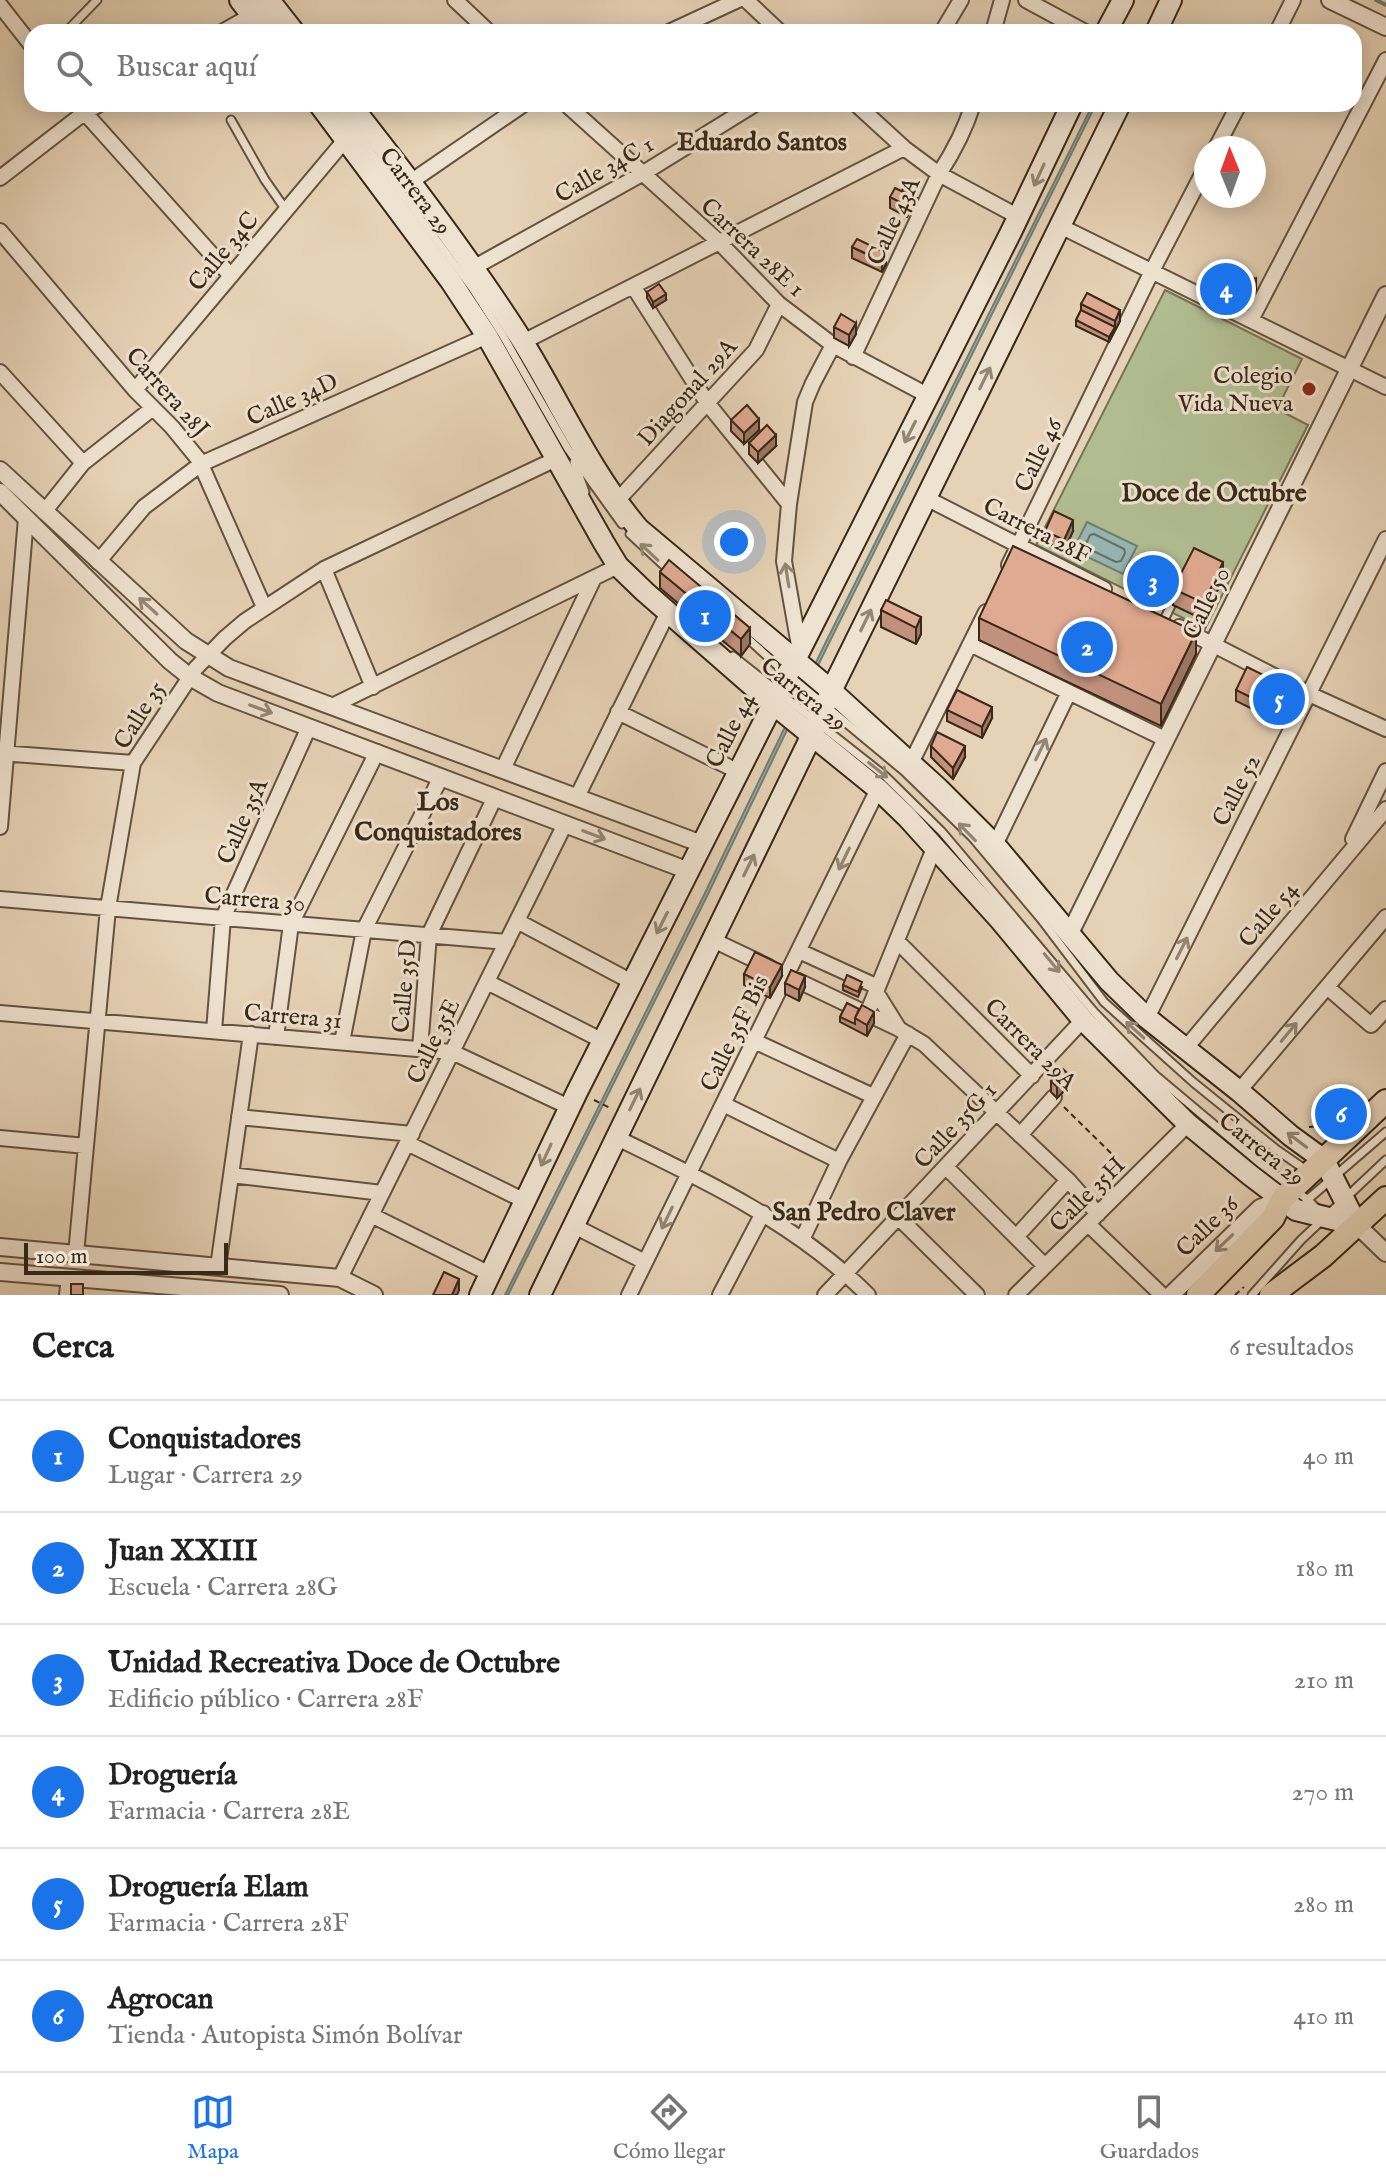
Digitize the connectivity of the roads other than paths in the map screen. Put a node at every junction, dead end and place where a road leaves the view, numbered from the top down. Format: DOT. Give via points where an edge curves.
graph roads {
  1 [pos="97,0"];
  2 [pos="269,0"];
  3 [pos="455,0"];
  4 [pos="738,0"];
  5 [pos="746,0"];
  6 [pos="961,0"];
  7 [pos="1002,0"];
  8 [pos="1026,0"];
  9 [pos="1123,0"];
  10 [pos="1171,0"];
  11 [pos="1293,0"];
  12 [pos="1330,0"];
  13 [pos="0,5"];
  14 [pos="249,5"];
  15 [pos="74,24"];
  16 [pos="230,24"];
  17 [pos="260,24"];
  18 [pos="270,24"];
  19 [pos="288,24"];
  20 [pos="480,24"];
  21 [pos="686,24"];
  22 [pos="772,24"];
  23 [pos="947,24"];
  24 [pos="995,24"];
  25 [pos="1070,24"];
  26 [pos="1110,24"];
  27 [pos="1160,24"];
  28 [pos="1281,24"];
  29 [pos="1386,27"];
  30 [pos="24,36"];
  31 [pos="1386,60"];
  32 [pos="1362,106"];
  33 [pos="76,112"];
  34 [pos="85,112"];
  35 [pos="325,112"];
  36 [pos="341,112"];
  37 [pos="356,112"];
  38 [pos="512,112"];
  39 [pos="575,112"];
  40 [pos="742,112"];
  41 [pos="865,112"];
  42 [pos="971,112"];
  43 [pos="1068,112"];
  44 [pos="1116,112"];
  45 [pos="1235,112"];
  46 [pos="1359,112"];
  47 [pos="231,120"];
  48 [pos="1222,136"];
  49 [pos="345,140"];
  50 [pos="904,148"];
  51 [pos="642,174"];
  52 [pos="939,174"];
  53 [pos="0,178"];
  54 [pos="409,183"];
  55 [pos="1194,190"];
  56 [pos="286,210"];
  57 [pos="1019,217"];
  58 [pos="1060,226"];
  59 [pos="0,231"];
  60 [pos="719,242"];
  61 [pos="473,268"];
  62 [pos="1152,271"];
  63 [pos="231,276"];
  64 [pos="633,286"];
  65 [pos="1386,295"];
  66 [pos="779,304"];
  67 [pos="1251,320"];
  68 [pos="487,336"];
  69 [pos="523,342"];
  70 [pos="833,345"];
  71 [pos="853,357"];
  72 [pos="1348,368"];
  73 [pos="0,372"];
  74 [pos="1386,387"];
  75 [pos="135,390"];
  76 [pos="929,396"];
  77 [pos="708,404"];
  78 [pos="153,408"];
  79 [pos="562,454"];
  80 [pos="83,463"];
  81 [pos="201,464"];
  82 [pos="0,470"];
  83 [pos="0,492"];
  84 [pos="926,498"];
  85 [pos="616,502"];
  86 [pos="789,504"];
  87 [pos="44,512"];
  88 [pos="26,518"];
  89 [pos="1386,539"];
  90 [pos="1018,545"];
  91 [pos="98,562"];
  92 [pos="618,566"];
  93 [pos="324,569"];
  94 [pos="1004,574"];
  95 [pos="594,578"];
  96 [pos="680,581"];
  97 [pos="1180,585"];
  98 [pos="1111,593"];
  99 [pos="991,602"];
  100 [pos="264,607"];
  101 [pos="668,612"];
  102 [pos="1157,616"];
  103 [pos="701,628"];
  104 [pos="0,630"];
  105 [pos="16,632"];
  106 [pos="742,633"];
  107 [pos="186,641"];
  108 [pos="970,644"];
  109 [pos="1212,644"];
  110 [pos="723,647"];
  111 [pos="208,655"];
  112 [pos="170,661"];
  113 [pos="229,668"];
  114 [pos="190,677"];
  115 [pos="787,680"];
  116 [pos="373,687"];
  117 [pos="1069,692"];
  118 [pos="218,693"];
  119 [pos="1309,694"];
  120 [pos="332,706"];
  121 [pos="819,711"];
  122 [pos="618,712"];
  123 [pos="309,727"];
  124 [pos="1386,729"];
  125 [pos="1165,739"];
  126 [pos="377,752"];
  127 [pos="3,754"];
  128 [pos="133,763"];
  129 [pos="911,763"];
  130 [pos="503,769"];
  131 [pos="737,771"];
  132 [pos="1386,771"];
  133 [pos="441,777"];
  134 [pos="878,789"];
  135 [pos="495,797"];
  136 [pos="577,797"];
  137 [pos="1386,809"];
  138 [pos="565,824"];
  139 [pos="0,827"];
  140 [pos="672,833"];
  141 [pos="702,844"];
  142 [pos="995,845"];
  143 [pos="935,846"];
  144 [pos="1345,856"];
  145 [pos="660,860"];
  146 [pos="689,871"];
  147 [pos="0,899"];
  148 [pos="108,908"];
  149 [pos="1386,917"];
  150 [pos="223,918"];
  151 [pos="517,921"];
  152 [pos="291,924"];
  153 [pos="364,930"];
  154 [pos="1070,933"];
  155 [pos="429,935"];
  156 [pos="713,940"];
  157 [pos="897,941"];
  158 [pos="507,942"];
  159 [pos="799,951"];
  160 [pos="787,975"];
  161 [pos="487,982"];
  162 [pos="632,982"];
  163 [pos="1327,987"];
  164 [pos="877,990"];
  165 [pos="1386,1009"];
  166 [pos="0,1013"];
  167 [pos="867,1014"];
  168 [pos="1147,1018"];
  169 [pos="1083,1020"];
  170 [pos="98,1021"];
  171 [pos="214,1031"];
  172 [pos="903,1031"];
  173 [pos="251,1034"];
  174 [pos="276,1037"];
  175 [pos="603,1041"];
  176 [pos="754,1041"];
  177 [pos="342,1042"];
  178 [pos="420,1049"];
  179 [pos="1185,1049"];
  180 [pos="452,1052"];
  181 [pos="1032,1076"];
  182 [pos="1239,1091"];
  183 [pos="873,1096"];
  184 [pos="1054,1097"];
  185 [pos="1386,1101"];
  186 [pos="723,1104"];
  187 [pos="569,1107"];
  188 [pos="995,1114"];
  189 [pos="239,1117"];
  190 [pos="1188,1124"];
  191 [pos="1386,1132"];
  192 [pos="1020,1135"];
  193 [pos="0,1138"];
  194 [pos="409,1138"];
  195 [pos="617,1138"];
  196 [pos="86,1146"];
  197 [pos="1386,1160"];
  198 [pos="839,1161"];
  199 [pos="946,1167"];
  200 [pos="689,1173"];
  201 [pos="231,1175"];
  202 [pos="1068,1180"];
  203 [pos="1304,1191"];
  204 [pos="382,1193"];
  205 [pos="1344,1198"];
  206 [pos="1386,1198"];
  207 [pos="525,1201"];
  208 [pos="763,1213"];
  209 [pos="371,1215"];
  210 [pos="898,1217"];
  211 [pos="1324,1217"];
  212 [pos="1093,1219"];
  213 [pos="1357,1225"];
  214 [pos="574,1226"];
  215 [pos="1016,1237"];
  216 [pos="802,1240"];
  217 [pos="0,1247"];
  218 [pos="1386,1253"];
  219 [pos="76,1254"];
  220 [pos="1323,1256"];
  221 [pos="645,1262"];
  222 [pos="1045,1266"];
  223 [pos="218,1267"];
  224 [pos="0,1272"];
  225 [pos="846,1273"];
  226 [pos="490,1274"];
  227 [pos="69,1277"];
  228 [pos="340,1278"];
  229 [pos="1259,1294"];
  230 [pos="67,1295"];
  231 [pos="280,1295"];
  232 [pos="374,1295"];
  233 [pos="480,1295"];
  234 [pos="540,1295"];
  235 [pos="629,1295"];
  236 [pos="720,1295"];
  237 [pos="825,1295"];
  238 [pos="868,1295"];
  239 [pos="977,1295"];
  240 [pos="1016,1295"];
  241 [pos="1162,1295"];
  242 [pos="1171,1295"];
  243 [pos="1198,1295"];
  244 [pos="1290,1295"];
  1 -- 15 [label="lane"];
  2 -- 19 [label="main road"];
  3 -- 20 [label="street"];
  4 -- 21 [label="street"];
  5 -- 22 [label="street"];
  6 -- 23 [label="street"];
  7 -- 24 [label="street"];
  8 -- 25 [label="street"];
  9 -- 26 [label="main road"];
  10 -- 27 [label="main road"];
  11 -- 28 [label="street"];
  12 -- 29 [label="street"];
  13 -- 30 [label="street"];
  14 -- 16 [label="street"];
  14 -- 17 [label="main road"];
  14 -- 18 [label="lane"];
  31 -- 32 [label="street"];
  33 -- 53 [label="street"];
  34 -- 63 [label="street"];
  35 -- 49 [label="main road, Carrera 29"];
  36 -- 79 [label="lane" via="473,289 502,334"];
  37 -- 54 [label="main road, Carrera 29"];
  38 -- 54 [label="street"];
  39 -- 51 [label="street, Carrera 28E 1"];
  40 -- 51 [label="street, Calle 34C 1"];
  41 -- 50 [label="street"];
  42 -- 52 [label="street, Calle 43A"];
  43 -- 57 [label="main road, Calle 44, one-way"];
  44 -- 58 [label="main road"];
  45 -- 48 [label="street"];
  46 -- 67 [label="street"];
  47 -- 56 [label="lane"];
  49 -- 56 [label="street, Calle 34C"];
  49 -- 68 [label="main road, Carrera 29"];
  50 -- 52 [label="street"];
  50 -- 60 [label="street"];
  51 -- 60 [label="street, Carrera 28E 1"];
  51 -- 61 [label="street, Calle 34C 1"];
  52 -- 57 [label="street"];
  52 -- 71 [label="street, Calle 43A"];
  54 -- 61 [label="main road, Carrera 29"];
  55 -- 62 [label="street, Calle 46"];
  56 -- 63 [label="street, Calle 34C"];
  57 -- 76 [label="main road, Calle 44"];
  58 -- 62 [label="street"];
  84 -- 58 [label="main road, one-way"];
  59 -- 75 [label="street, Carrera 28J"];
  60 -- 64 [label="street"];
  60 -- 66 [label="street, Carrera 28E 1"];
  61 -- 69 [label="main road, Carrera 29"];
  62 -- 67 [label="street"];
  62 -- 90 [label="street, Calle 46"];
  63 -- 75 [label="street, Calle 34C"];
  64 -- 69 [label="street"];
  64 -- 77 [label="street"];
  65 -- 72 [label="street, Calle 50"];
  66 -- 70 [label="street, Carrera 28E 1"];
  66 -- 77 [label="street, Diagonal 29A" via="756,350"];
  67 -- 72 [label="street"];
  68 -- 79 [label="main road, Carrera 29"];
  68 -- 81 [label="street, Calle 34D"];
  69 -- 85 [label="main road, Carrera 29"];
  70 -- 71 [label="street, Carrera 28E 1"];
  70 -- 86 [label="street" via="805,402"];
  71 -- 76 [label="street, Carrera 28E 1"];
  72 -- 74 [label="street"];
  72 -- 109 [label="street, Calle 50"];
  73 -- 80 [label="street"];
  75 -- 78 [label="street, Carrera 28J"];
  76 -- 115 [label="main road, Calle 44, one-way"];
  77 -- 85 [label="street, Diagonal 29A"];
  77 -- 86 [label="street"];
  78 -- 80 [label="street"];
  78 -- 81 [label="street, Carrera 28J"];
  79 -- 92 [label="main road, Carrera 29"];
  79 -- 93 [label="street, Calle 35"];
  96 -- 79 [label="lane, one-way" via="632,536"];
  79 -- 103 [label="lane" via="629,566"];
  80 -- 87 [label="street"];
  81 -- 91 [label="street, Calle 34D" via="137,514"];
  81 -- 100 [label="street, Carrera 28J"];
  82 -- 87 [label="street"];
  83 -- 88 [label="street"];
  84 -- 90 [label="street, Carrera 28F"];
  121 -- 84 [label="main road, one-way"];
  85 -- 115 [label="main road, Carrera 29"];
  115 -- 86 [label="street, one-way" via="784,561"];
  87 -- 91 [label="street"];
  88 -- 105 [label="street"];
  88 -- 112 [label="street"];
  89 -- 119 [label="street, Calle 52"];
  90 -- 94 [label="street, Calle 46"];
  90 -- 98 [label="street, Carrera 28F"];
  107 -- 91 [label="street, one-way"];
  92 -- 95 [label="street"];
  92 -- 101 [label="main road, Carrera 29"];
  93 -- 100 [label="street, Calle 35"];
  93 -- 116 [label="street"];
  95 -- 116 [label="street"];
  95 -- 130 [label="street"];
  97 -- 102 [label="lane"];
  99 -- 108 [label="street"];
  100 -- 111 [label="street, Calle 35"];
  101 -- 115 [label="main road, Carrera 29"];
  101 -- 122 [label="street"];
  102 -- 109 [label="street"];
  104 -- 105 [label="street"];
  105 -- 127 [label="street"];
  106 -- 115 [label="lane"];
  107 -- 111 [label="street"];
  107 -- 112 [label="street" via="189,657 181,663"];
  108 -- 117 [label="street"];
  108 -- 129 [label="street"];
  109 -- 119 [label="street"];
  109 -- 125 [label="street, Calle 50"];
  110 -- 115 [label="lane"];
  111 -- 113 [label="street"];
  111 -- 114 [label="street, Calle 35"];
  112 -- 114 [label="street"];
  113 -- 118 [label="street" via="214,674 212,684"];
  113 -- 120 [label="street"];
  114 -- 118 [label="street"];
  114 -- 128 [label="street, Calle 35"];
  115 -- 121 [label="main road, Carrera 29"];
  115 -- 121 [label="main road, Carrera 29"];
  115 -- 131 [label="main road, Calle 44"];
  116 -- 120 [label="street"];
  117 -- 125 [label="street"];
  142 -- 117 [label="street, one-way"];
  118 -- 123 [label="street, one-way"];
  119 -- 124 [label="street"];
  168 -- 119 [label="street, Calle 52, one-way"];
  120 -- 130 [label="street"];
  121 -- 129 [label="main road, Carrera 29"];
  121 -- 134 [label="main road, Carrera 29"];
  156 -- 121 [label="main road, one-way"];
  121 -- 203 [label="lane, one-way" via="942,832 1094,1012 1156,1076 1261,1164"];
  203 -- 121 [label="lane, one-way" via="1277,1150 1104,1002 972,837 904,771"];
  122 -- 131 [label="street"];
  122 -- 136 [label="street"];
  123 -- 126 [label="street"];
  123 -- 150 [label="street, Calle 35A"];
  125 -- 154 [label="street, Calle 50"];
  126 -- 133 [label="street"];
  126 -- 152 [label="street"];
  127 -- 128 [label="street"];
  127 -- 139 [label="street"];
  128 -- 148 [label="street, Calle 35"];
  129 -- 142 [label="main road, Carrera 29"];
  130 -- 136 [label="street"];
  131 -- 141 [label="main road, Calle 44"];
  132 -- 144 [label="street"];
  133 -- 135 [label="street"];
  133 -- 153 [label="street"];
  134 -- 143 [label="main road, Carrera 29"];
  134 -- 159 [label="street, Calle 35F Bis, one-way"];
  135 -- 138 [label="street"];
  135 -- 155 [label="street, Calle 35D"];
  136 -- 140 [label="street"];
  137 -- 144 [label="street, Calle 54"];
  138 -- 145 [label="street, one-way"];
  138 -- 151 [label="street, Calle 35E"];
  140 -- 141 [label="street"];
  140 -- 145 [label="street" via="673,850"];
  141 -- 146 [label="main road, Calle 44"];
  142 -- 154 [label="main road, Carrera 29"];
  143 -- 157 [label="street"];
  143 -- 169 [label="main road, Carrera 29"];
  144 -- 179 [label="street, Calle 54"];
  145 -- 146 [label="street"];
  146 -- 162 [label="main road, Calle 44, one-way"];
  147 -- 148 [label="street, Carrera 30"];
  148 -- 150 [label="street, Carrera 30"];
  148 -- 170 [label="street, Calle 35"];
  149 -- 163 [label="street"];
  150 -- 152 [label="street, Carrera 30"];
  150 -- 171 [label="street, Calle 35A"];
  151 -- 158 [label="street, Calle 35E"];
  151 -- 162 [label="street"];
  152 -- 153 [label="street, Carrera 30"];
  152 -- 174 [label="street"];
  153 -- 155 [label="street, Carrera 30"];
  153 -- 177 [label="street"];
  154 -- 168 [label="main road, Carrera 29"];
  155 -- 158 [label="street, Carrera 30"];
  155 -- 178 [label="street, Calle 35D"];
  156 -- 160 [label="street"];
  195 -- 156 [label="main road, one-way"];
  157 -- 164 [label="street"];
  157 -- 181 [label="street, Carrera 29A"];
  158 -- 161 [label="street, Calle 35E"];
  159 -- 160 [label="street, Calle 35F Bis"];
  159 -- 164 [label="street"];
  160 -- 167 [label="street"];
  160 -- 176 [label="street, Calle 35F Bis"];
  161 -- 175 [label="street"];
  161 -- 180 [label="street, Calle 35E"];
  162 -- 175 [label="main road, Calle 44"];
  163 -- 165 [label="street" via="1371,1025"];
  182 -- 163 [label="street, one-way"];
  164 -- 167 [label="street"];
  164 -- 172 [label="street"];
  166 -- 170 [label="street, Carrera 31"];
  167 -- 172 [label="street"];
  168 -- 179 [label="main road, Carrera 29"];
  169 -- 181 [label="street, Calle 35G 1"];
  169 -- 190 [label="main road, Carrera 29"];
  170 -- 171 [label="street, Carrera 31"];
  170 -- 196 [label="street, Calle 35"];
  171 -- 173 [label="street, Carrera 31"];
  172 -- 183 [label="street"];
  172 -- 188 [label="street" via="924,1044"];
  173 -- 174 [label="street, Carrera 31"];
  173 -- 189 [label="street"];
  174 -- 177 [label="street, Carrera 31"];
  175 -- 187 [label="main road, Calle 44"];
  176 -- 183 [label="street"];
  176 -- 186 [label="street, Calle 35F Bis"];
  177 -- 178 [label="street, Carrera 31"];
  178 -- 180 [label="street, Carrera 31"];
  179 -- 182 [label="main road, Carrera 29"];
  180 -- 187 [label="street, Carrera 31"];
  180 -- 194 [label="street, Calle 35E"];
  181 -- 188 [label="street, Calle 35G 1"];
  203 -- 182 [label="main road, Carrera 29, one-way" via="1291,1136"];
  183 -- 198 [label="street"];
  184 -- 192 [label="street"];
  185 -- 203 [label="highway"];
  186 -- 198 [label="street"];
  186 -- 200 [label="street, Calle 35F Bis"];
  187 -- 207 [label="main road, Calle 44, one-way"];
  188 -- 192 [label="street"];
  188 -- 199 [label="street, Calle 35G 1"];
  189 -- 194 [label="street"];
  189 -- 201 [label="street"];
  190 -- 203 [label="main road, Carrera 29"];
  190 -- 212 [label="street, Calle 35H"];
  191 -- 203 [label="lane"];
  192 -- 202 [label="street"];
  193 -- 196 [label="street"];
  194 -- 204 [label="street, Calle 35E"];
  194 -- 207 [label="street"];
  195 -- 200 [label="street"];
  195 -- 214 [label="main road"];
  196 -- 219 [label="street, Calle 35"];
  197 -- 205 [label="lane"];
  198 -- 216 [label="street"];
  199 -- 210 [label="street, Calle 35G 1"];
  199 -- 215 [label="street"];
  200 -- 208 [label="street"];
  200 -- 221 [label="street, Calle 35F Bis, one-way"];
  201 -- 204 [label="street"];
  201 -- 223 [label="street"];
  202 -- 212 [label="street"];
  202 -- 215 [label="street"];
  203 -- 205 [label="main road, Carrera 29"];
  203 -- 211 [label="main road, Carrera 29"];
  203 -- 242 [label="street, Calle 36, one-way" via="1260,1208"];
  203 -- 243 [label="highway"];
  204 -- 209 [label="street, Calle 35E"];
  205 -- 211 [label="lane"];
  205 -- 213 [label="main road, Carrera 29"];
  206 -- 213 [label="highway"];
  207 -- 226 [label="main road, Calle 44"];
  208 -- 216 [label="street"];
  208 -- 236 [label="street"];
  209 -- 226 [label="street"];
  209 -- 228 [label="street, Calle 35E"];
  210 -- 225 [label="street, Calle 35G 1"];
  210 -- 239 [label="street"];
  211 -- 213 [label="main road, Carrera 29"];
  211 -- 229 [label="lane"];
  212 -- 222 [label="street, Calle 35H"];
  212 -- 241 [label="street"];
  213 -- 218 [label="street, Carrera 29"];
  213 -- 220 [label="highway"];
  214 -- 221 [label="street"];
  214 -- 234 [label="main road"];
  215 -- 222 [label="street"];
  216 -- 225 [label="street"];
  217 -- 219 [label="street"];
  219 -- 223 [label="street"];
  220 -- 229 [label="highway"];
  220 -- 244 [label="street"];
  221 -- 235 [label="street, Calle 35F Bis"];
  222 -- 240 [label="street, Calle 35H"];
  223 -- 228 [label="street"];
  224 -- 227 [label="street"];
  225 -- 237 [label="street, Calle 35G 1"];
  225 -- 238 [label="street"];
  226 -- 233 [label="main road, Calle 44"];
  227 -- 230 [label="street"];
  227 -- 231 [label="street"];
  228 -- 232 [label="street"];
}
